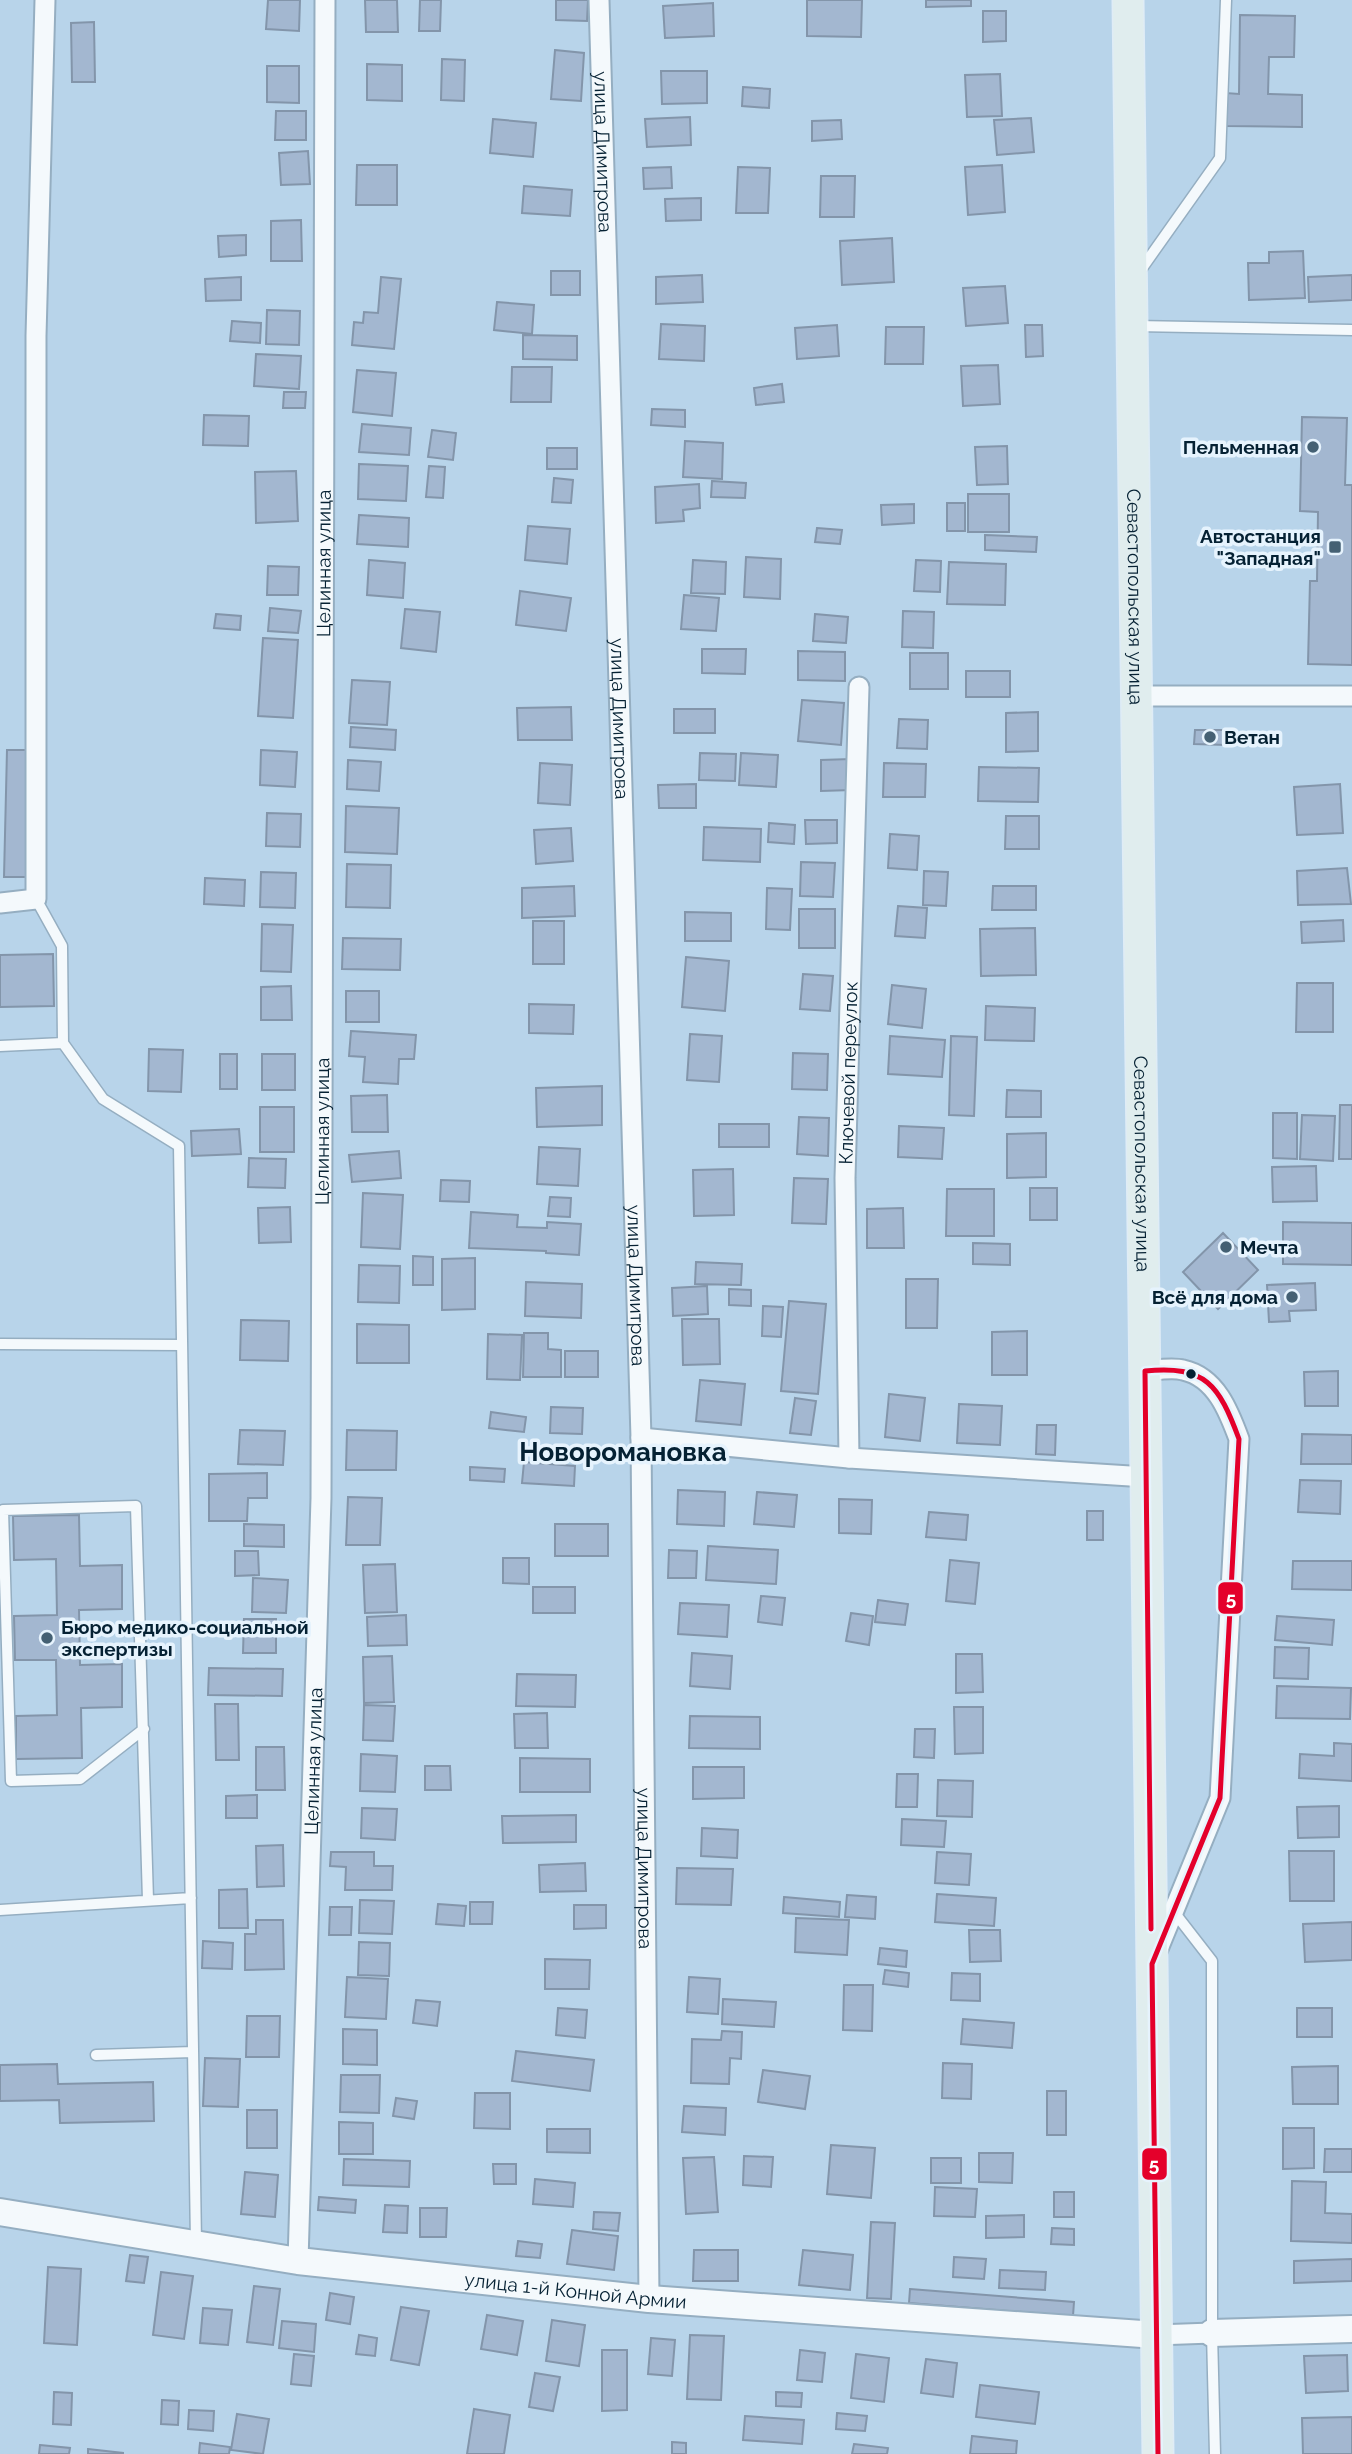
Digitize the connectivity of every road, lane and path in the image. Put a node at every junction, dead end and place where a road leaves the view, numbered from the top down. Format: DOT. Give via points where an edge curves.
graph roads {
  1 [pos="45,0"];
  2 [pos="325,0"];
  3 [pos="599,0"];
  4 [pos="1128,0"];
  5 [pos="1226,0"];
  6 [pos="1131,283"];
  7 [pos="1132,326"];
  8 [pos="1352,330"];
  9 [pos="859,687"];
  10 [pos="1137,696"];
  11 [pos="1352,696"];
  12 [pos="36,899"];
  13 [pos="0,903"];
  14 [pos="63,1043"];
  15 [pos="0,1046"];
  16 [pos="0,1344"];
  17 [pos="182,1345"];
  18 [pos="1145,1371"];
  19 [pos="641,1438"];
  20 [pos="849,1458"];
  21 [pos="1146,1477"];
  22 [pos="144,1729"];
  23 [pos="191,1898"];
  24 [pos="148,1900"];
  25 [pos="0,1910"];
  26 [pos="1173,1912"];
  27 [pos="1152,1964"];
  28 [pos="193,2052"];
  29 [pos="96,2055"];
  30 [pos="0,2212"];
  31 [pos="196,2245"];
  32 [pos="298,2261"];
  33 [pos="649,2299"];
  34 [pos="1352,2329"];
  35 [pos="1212,2333"];
  36 [pos="1156,2335"];
  37 [pos="1157,2454"];
  38 [pos="1215,2454"];
  1 -- 12 [label="street" via="36,336"];
  2 -- 32 [label="street, Целинная улица" via="321,1498"];
  3 -- 19 [label="street, улица Димитрова"];
  4 -- 6 [label="main road, Севастопольская улица"];
  5 -- 6 [label="lane" via="1220,158"];
  6 -- 7 [label="main road, Севастопольская улица"];
  7 -- 8 [label="lane"];
  7 -- 10 [label="main road, Севастопольская улица"];
  9 -- 20 [label="street, Ключевой переулок" via="845,1178"];
  10 -- 11 [label="street"];
  10 -- 18 [label="main road, Севастопольская улица"];
  12 -- 13 [label="street"];
  12 -- 14 [label="lane" via="62,946"];
  14 -- 15 [label="lane"];
  14 -- 17 [label="lane" via="103,1099 179,1146"];
  16 -- 17 [label="lane"];
  17 -- 23 [label="lane"];
  18 -- 21 [label="main road, Севастопольская улица"];
  18 -- 26 [label="street" via="1184,1370 1208,1383 1227,1408 1239,1439 1220,1798"];
  19 -- 20 [label="street"];
  19 -- 33 [label="street, улица Димитрова"];
  20 -- 21 [label="street"];
  21 -- 27 [label="main road, Севастопольская улица"];
  22 -- 22 [label="lane" via="80,1779 11,1781 3,1510 136,1506"];
  22 -- 24 [label="lane"];
  23 -- 24 [label="lane"];
  23 -- 28 [label="lane"];
  24 -- 25 [label="lane"];
  26 -- 27 [label="street"];
  26 -- 35 [label="lane" via="1212,1961"];
  27 -- 36 [label="main road, Севастопольская улица"];
  28 -- 29 [label="lane"];
  28 -- 31 [label="lane"];
  30 -- 31 [label="street, улица 1-й Конной Армии"];
  31 -- 32 [label="street, улица 1-й Конной Армии"];
  32 -- 33 [label="street, улица 1-й Конной Армии"];
  33 -- 36 [label="street, улица 1-й Конной Армии"];
  34 -- 35 [label="street"];
  35 -- 36 [label="street"];
  35 -- 38 [label="lane"];
  36 -- 37 [label="main road, Севастопольская улица"];
}
